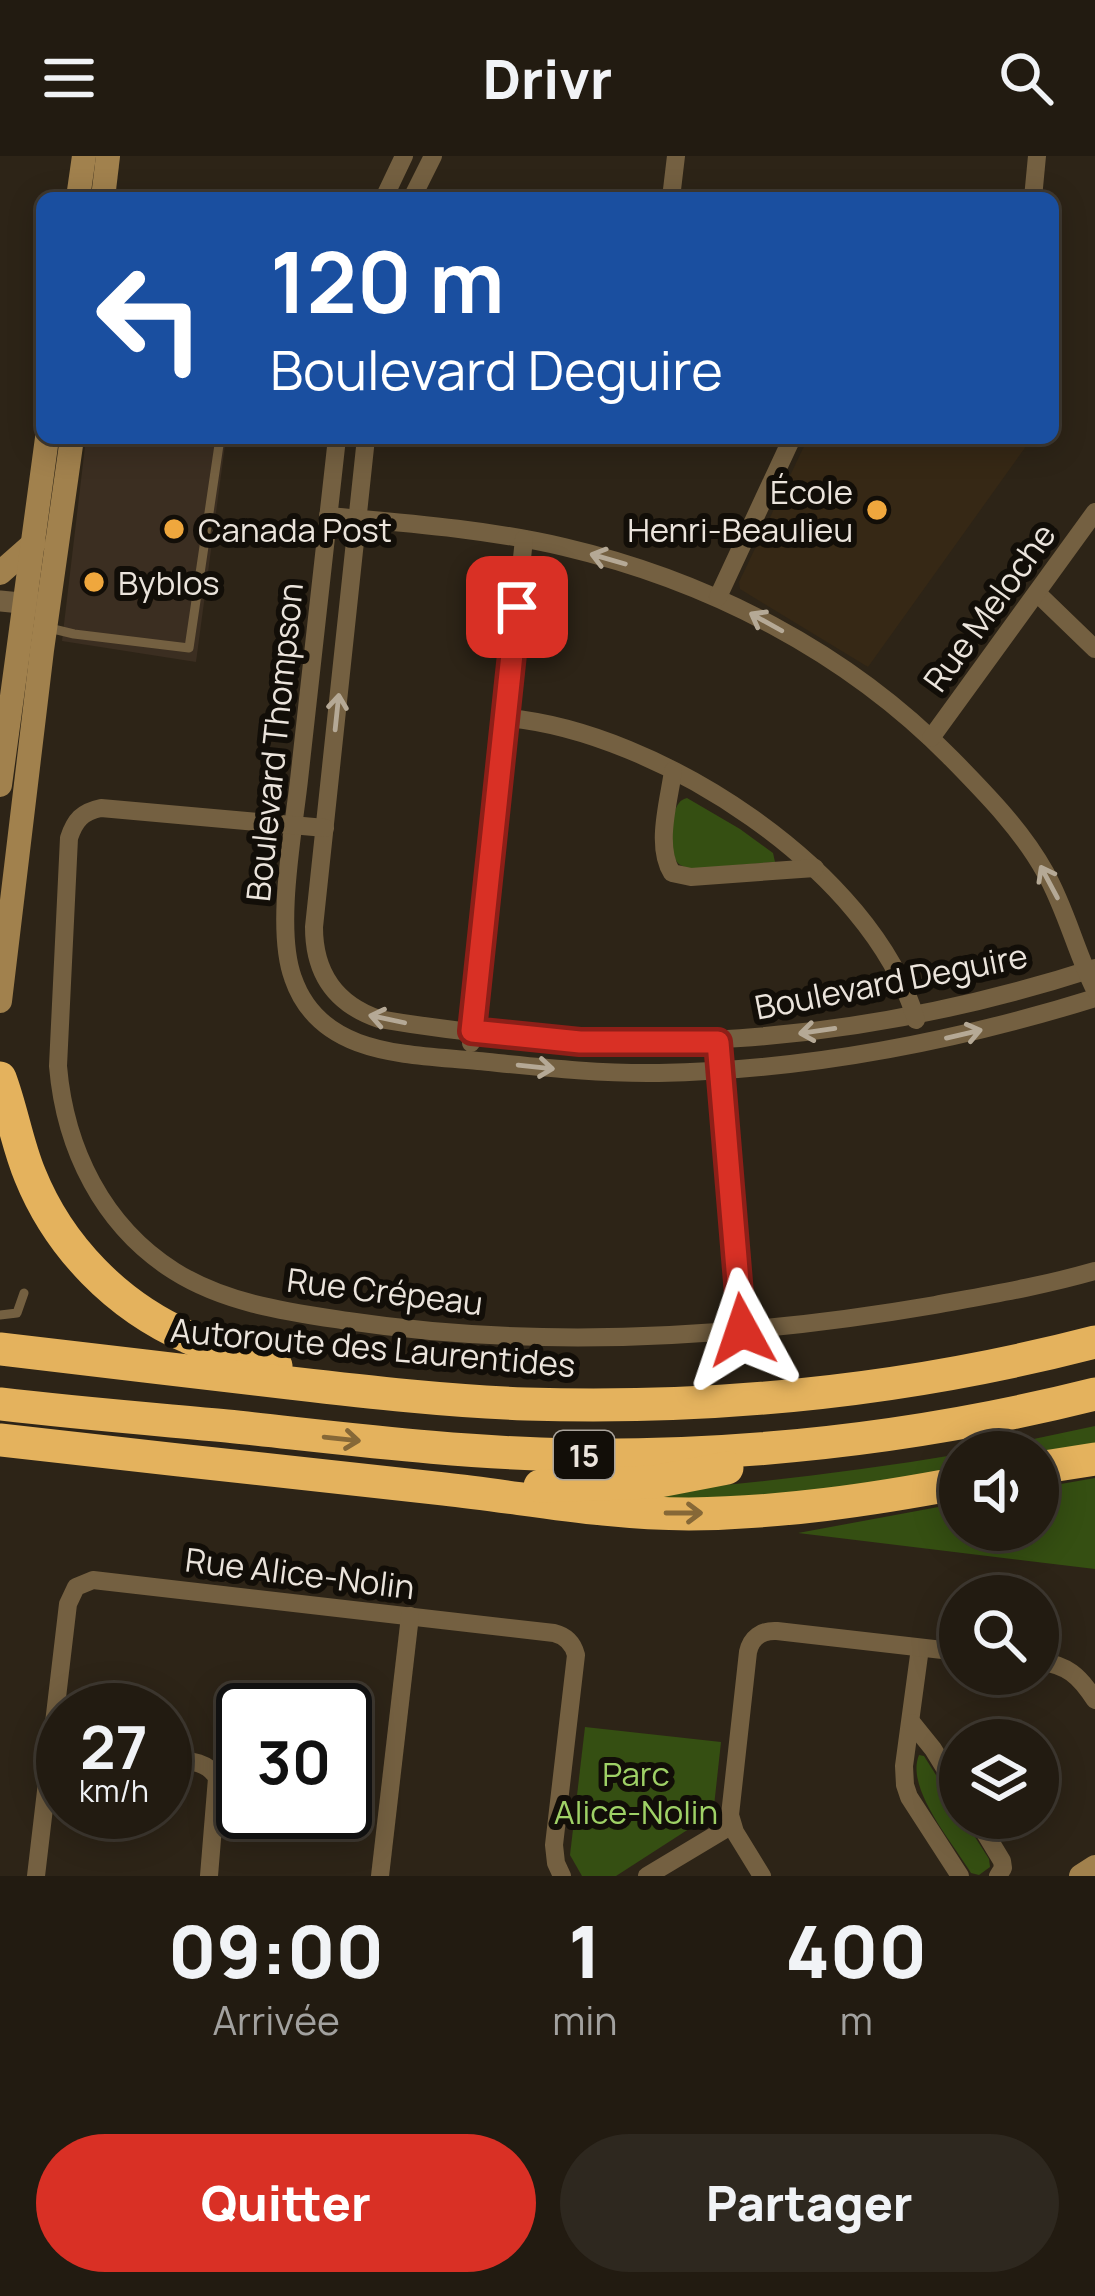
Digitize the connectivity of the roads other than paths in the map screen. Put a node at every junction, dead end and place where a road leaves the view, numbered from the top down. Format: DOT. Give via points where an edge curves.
graph roads {
  1 [pos="84,156"];
  2 [pos="108,156"];
  3 [pos="404,156"];
  4 [pos="433,156"];
  5 [pos="676,156"];
  6 [pos="1037,156"];
  7 [pos="79,192"];
  8 [pos="104,192"];
  9 [pos="387,192"];
  10 [pos="415,192"];
  11 [pos="672,192"];
  12 [pos="1034,192"];
  13 [pos="46,444"];
  14 [pos="70,444"];
  15 [pos="219,444"];
  16 [pos="336,444"];
  17 [pos="365,444"];
  18 [pos="789,444"];
  19 [pos="1095,512"];
  20 [pos="328,516"];
  21 [pos="358,519"];
  22 [pos="524,539"];
  23 [pos="34,543"];
  24 [pos="0,573"];
  25 [pos="1036,593"];
  26 [pos="718,597"];
  27 [pos="24,614"];
  28 [pos="1095,649"];
  29 [pos="0,652"];
  30 [pos="13,684"];
  31 [pos="506,718"];
  32 [pos="931,737"];
  33 [pos="673,771"];
  34 [pos="0,782"];
  35 [pos="294,824"];
  36 [pos="325,828"];
  37 [pos="815,868"];
  38 [pos="1090,970"];
  39 [pos="1095,994"];
  40 [pos="342,1000"];
  41 [pos="0,1001"];
  42 [pos="914,1014"];
  43 [pos="472,1031"];
  44 [pos="338,1035"];
  45 [pos="718,1042"];
  46 [pos="922,1042"];
  47 [pos="470,1060"];
  48 [pos="719,1070"];
  49 [pos="0,1078"];
  50 [pos="1095,1271"];
  51 [pos="24,1294"];
  52 [pos="0,1316"];
  53 [pos="742,1330"];
  54 [pos="1095,1342"];
  55 [pos="0,1349"];
  56 [pos="358,1391"];
  57 [pos="1095,1394"];
  58 [pos="0,1404"];
  59 [pos="942,1426"];
  60 [pos="0,1440"];
  61 [pos="1095,1459"];
  62 [pos="1059,1465"];
  63 [pos="939,1487"];
  64 [pos="448,1490"];
  65 [pos="410,1616"];
  66 [pos="920,1648"];
  67 [pos="939,1650"];
  68 [pos="1059,1665"];
  69 [pos="62,1683"];
  70 [pos="1095,1700"];
  71 [pos="912,1723"];
  72 [pos="939,1759"];
  73 [pos="192,1762"];
  74 [pos="732,1825"];
  75 [pos="42,1839"];
  76 [pos="989,1839"];
  77 [pos="1095,1867"];
  78 [pos="36,1876"];
  79 [pos="208,1876"];
  80 [pos="380,1876"];
  81 [pos="562,1876"];
  82 [pos="647,1876"];
  83 [pos="762,1876"];
  84 [pos="960,1876"];
  85 [pos="998,1876"];
  86 [pos="1081,1876"];
  1 -- 7 [label="main road"];
  2 -- 8 [label="main road"];
  3 -- 9 [label="street"];
  4 -- 10 [label="street"];
  5 -- 11 [label="street"];
  6 -- 12 [label="street"];
  13 -- 23 [label="main road"];
  14 -- 27 [label="main road"];
  15 -- 27 [label="lane" via="190,648 74,634"];
  16 -- 20 [label="street, Boulevard Thompson"];
  17 -- 21 [label="street, Boulevard Thompson"];
  18 -- 26 [label="street"];
  19 -- 25 [label="street, Rue Meloche"];
  20 -- 21 [label="street"];
  20 -- 35 [label="street, Boulevard Thompson"];
  21 -- 22 [label="street"];
  36 -- 21 [label="street, Boulevard Thompson, one-way"];
  26 -- 22 [label="street, one-way"];
  22 -- 31 [label="street"];
  23 -- 24 [label="main road"];
  23 -- 27 [label="main road"];
  25 -- 28 [label="street"];
  25 -- 32 [label="street, Rue Meloche"];
  32 -- 26 [label="street, one-way" via="826,656"];
  27 -- 30 [label="main road"];
  27 -- 41 [label="main road"];
  29 -- 30 [label="main road"];
  30 -- 34 [label="main road"];
  31 -- 33 [label="street" via="591,737"];
  31 -- 43 [label="street"];
  38 -- 32 [label="street, one-way" via="1030,848"];
  33 -- 37 [label="street"];
  33 -- 37 [label="street" via="664,842 672,873"];
  35 -- 36 [label="street"];
  35 -- 44 [label="street, Boulevard Thompson" via="285,947 304,1001"];
  35 -- 53 [label="street, Rue Crépeau" via="116,807 84,813 73,826 60,1092 92,1185 132,1238 217,1293 301,1314 442,1331"];
  36 -- 40 [label="street, Boulevard Thompson" via="314,941 322,973"];
  37 -- 42 [label="street" via="893,962"];
  38 -- 39 [label="street"];
  38 -- 42 [label="street, Boulevard Deguire"];
  46 -- 39 [label="street, Boulevard Deguire, one-way"];
  43 -- 40 [label="street, Boulevard Deguire, one-way" via="379,1019"];
  42 -- 45 [label="street, Boulevard Deguire, one-way"];
  42 -- 46 [label="street"];
  43 -- 45 [label="street, Boulevard Deguire" via="580,1042"];
  43 -- 47 [label="street"];
  44 -- 47 [label="street, Boulevard Deguire" via="378,1050"];
  45 -- 48 [label="street"];
  46 -- 48 [label="street, Boulevard Deguire"];
  47 -- 48 [label="street, Boulevard Deguire, one-way" via="598,1072"];
  48 -- 53 [label="street"];
  49 -- 56 [label="highway" via="38,1195 111,1288 190,1338"];
  50 -- 53 [label="street, Rue Crépeau" via="878,1315"];
  51 -- 52 [label="lane" via="17,1313"];
  54 -- 56 [label="highway, Autoroute des Laurentides / 15" via="904,1382 728,1400 524,1404"];
  55 -- 56 [label="highway, Autoroute des Laurentides / 15"];
  57 -- 59 [label="highway, 15"];
  58 -- 59 [label="highway, 15, one-way" via="552,1454 744,1450"];
  59 -- 64 [label="highway" via="654,1482"];
  60 -- 64 [label="highway"];
  61 -- 62 [label="highway"];
  64 -- 63 [label="highway, one-way" via="686,1514 818,1507"];
  65 -- 69 [label="street, Rue Alice-Nolin" via="84,1582 69,1599"];
  65 -- 80 [label="street"];
  65 -- 81 [label="street, Rue Alice-Nolin" via="554,1633 573,1646 554,1845"];
  66 -- 67 [label="street"];
  66 -- 71 [label="street"];
  66 -- 74 [label="street" via="777,1631 755,1637"];
  68 -- 70 [label="street" via="1078,1675"];
  71 -- 72 [label="street"];
  71 -- 84 [label="street" via="907,1791"];
  73 -- 79 [label="street" via="218,1778"];
  74 -- 82 [label="street"];
  74 -- 83 [label="street"];
  75 -- 78 [label="street, Rue Alice-Nolin"];
  76 -- 85 [label="street" via="1002,1861"];
  77 -- 86 [label="main road"];
}
